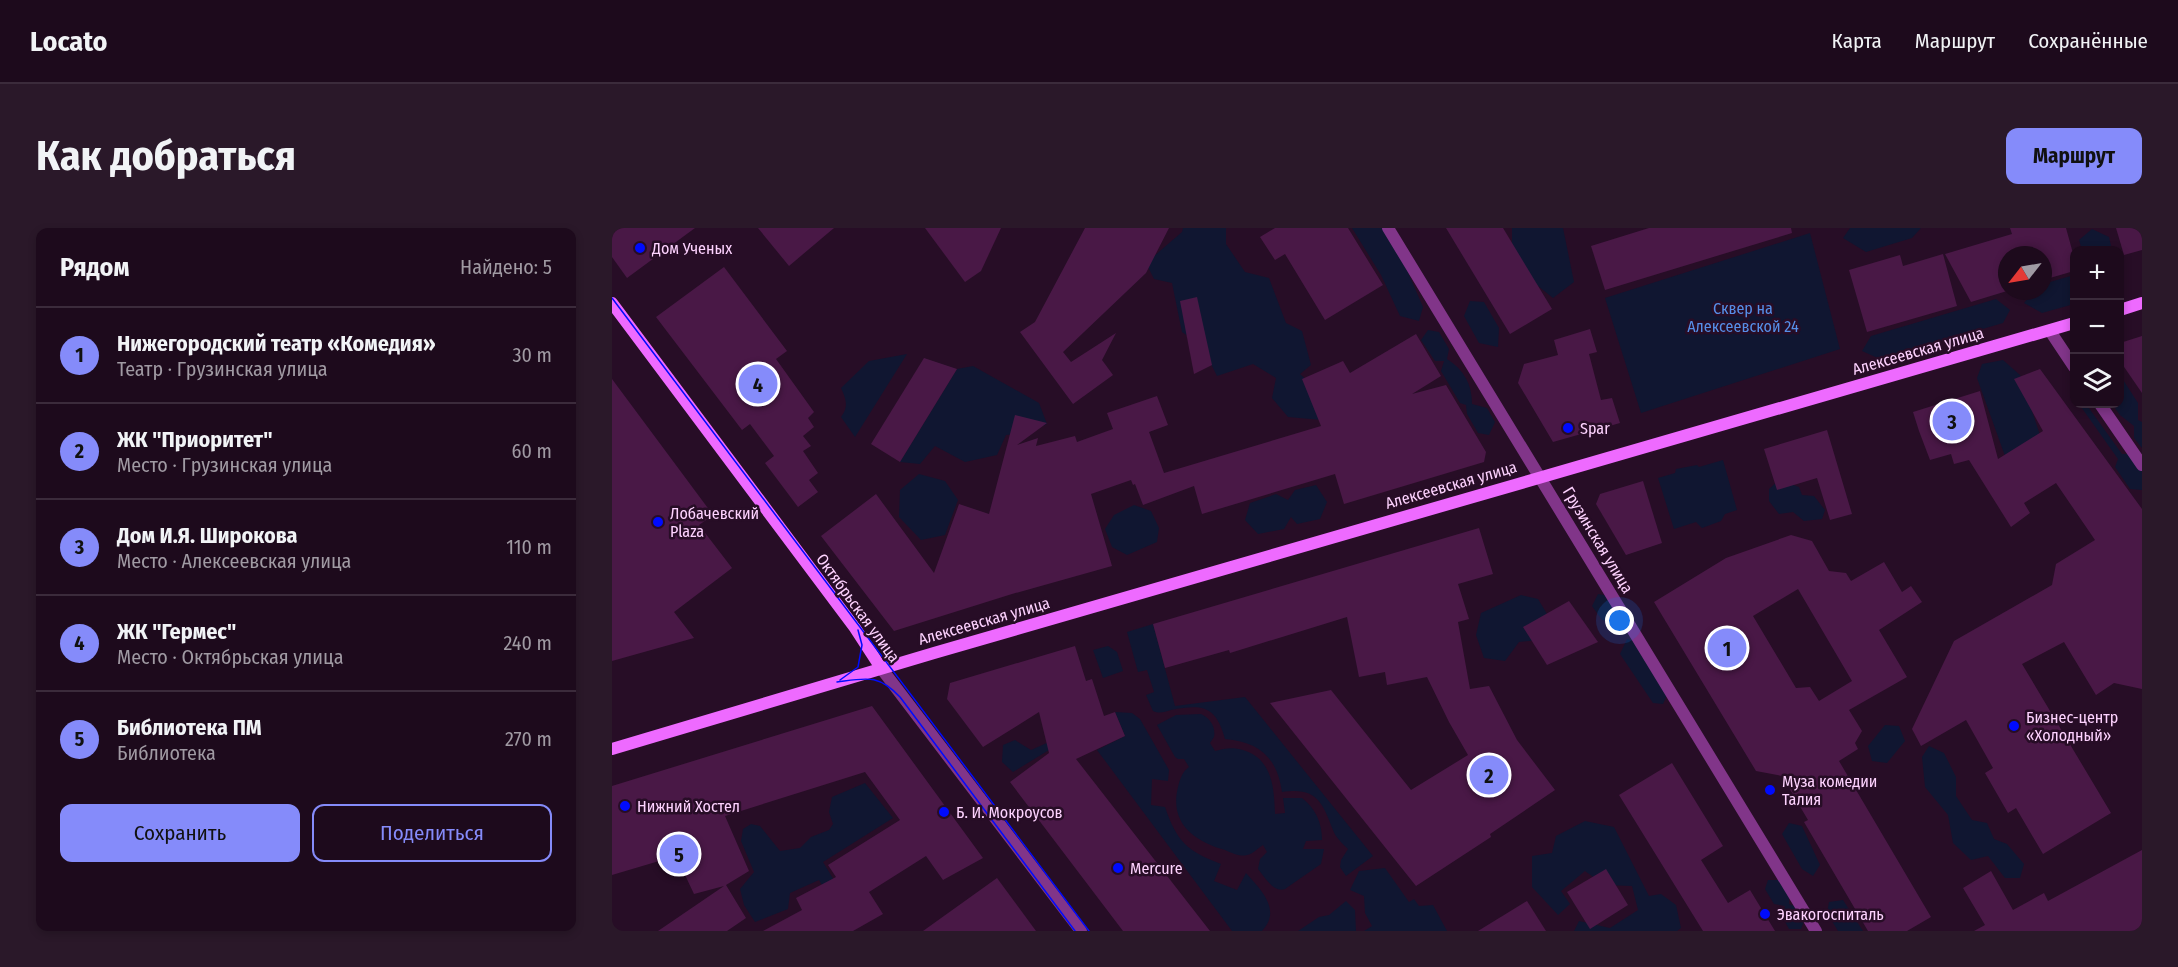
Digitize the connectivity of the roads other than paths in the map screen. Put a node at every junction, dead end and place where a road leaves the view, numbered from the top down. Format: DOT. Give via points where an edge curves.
graph roads {
  1 [pos="1388,228"];
  2 [pos="612,303"];
  3 [pos="2142,303"];
  4 [pos="2124,309"];
  5 [pos="2070,324"];
  6 [pos="2050,331"];
  7 [pos="2070,361"];
  8 [pos="2103,408"];
  9 [pos="2142,465"];
  10 [pos="1541,477"];
  11 [pos="881,668"];
  12 [pos="612,749"];
  13 [pos="1081,931"];
  14 [pos="1816,931"];
  1 -- 10 [label="street, Грузинская улица"];
  2 -- 11 [label="street, Октябрьская улица"];
  3 -- 4 [label="street"];
  5 -- 6 [label="street, Алексеевская улица"];
  6 -- 7 [label="street"];
  6 -- 10 [label="street, Алексеевская улица"];
  8 -- 9 [label="street"];
  10 -- 11 [label="street, Алексеевская улица"];
  10 -- 14 [label="street, Грузинская улица"];
  11 -- 12 [label="street, Алексеевская улица"];
  11 -- 13 [label="street, Октябрьская улица"];
}
